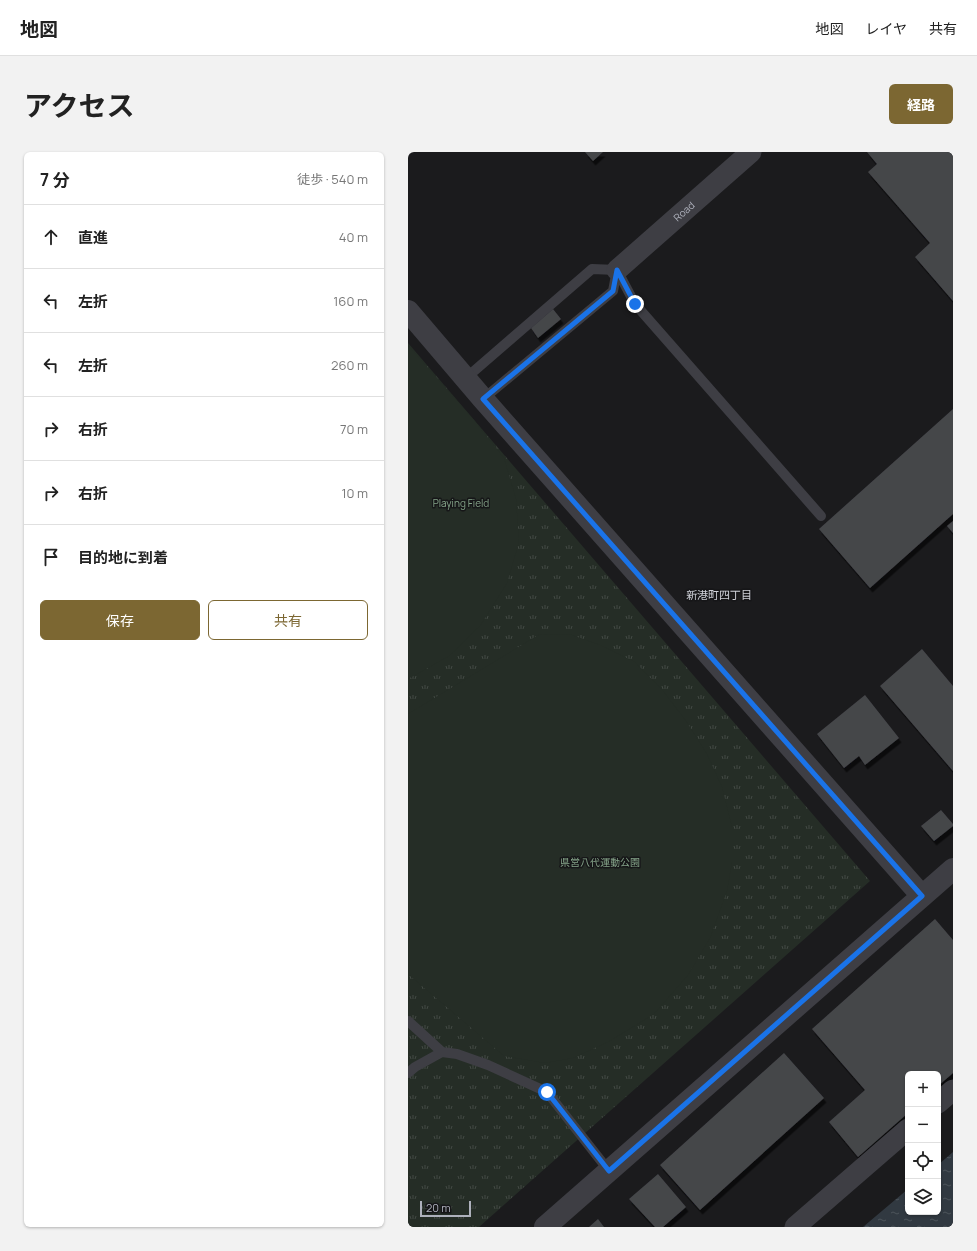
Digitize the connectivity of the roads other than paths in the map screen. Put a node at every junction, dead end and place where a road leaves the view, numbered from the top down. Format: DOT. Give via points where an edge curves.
graph roads {
  1 [pos="748,152"];
  2 [pos="751,152"];
  3 [pos="617,270"];
  4 [pos="408,311"];
  5 [pos="466,378"];
  6 [pos="483,399"];
  7 [pos="821,516"];
  8 [pos="953,869"];
  9 [pos="922,896"];
  10 [pos="408,1022"];
  11 [pos="442,1052"];
  12 [pos="408,1073"];
  13 [pos="953,1090"];
  14 [pos="941,1100"];
  15 [pos="905,1132"];
  16 [pos="609,1171"];
  17 [pos="545,1227"];
  18 [pos="795,1227"];
  1 -- 3 [label="lane"];
  2 -- 3 [label="street, Road"];
  3 -- 5 [label="lane" via="592,269"];
  3 -- 6 [label="lane" via="613,291"];
  3 -- 7 [label="lane" via="635,304"];
  4 -- 5 [label="street"];
  5 -- 6 [label="street"];
  6 -- 9 [label="street"];
  8 -- 9 [label="street"];
  9 -- 16 [label="street"];
  10 -- 11 [label="lane"];
  11 -- 12 [label="lane"];
  11 -- 16 [label="lane" via="457,1054 494,1068 547,1092"];
  13 -- 14 [label="street"];
  15 -- 18 [label="street"];
  16 -- 17 [label="street"];
}
